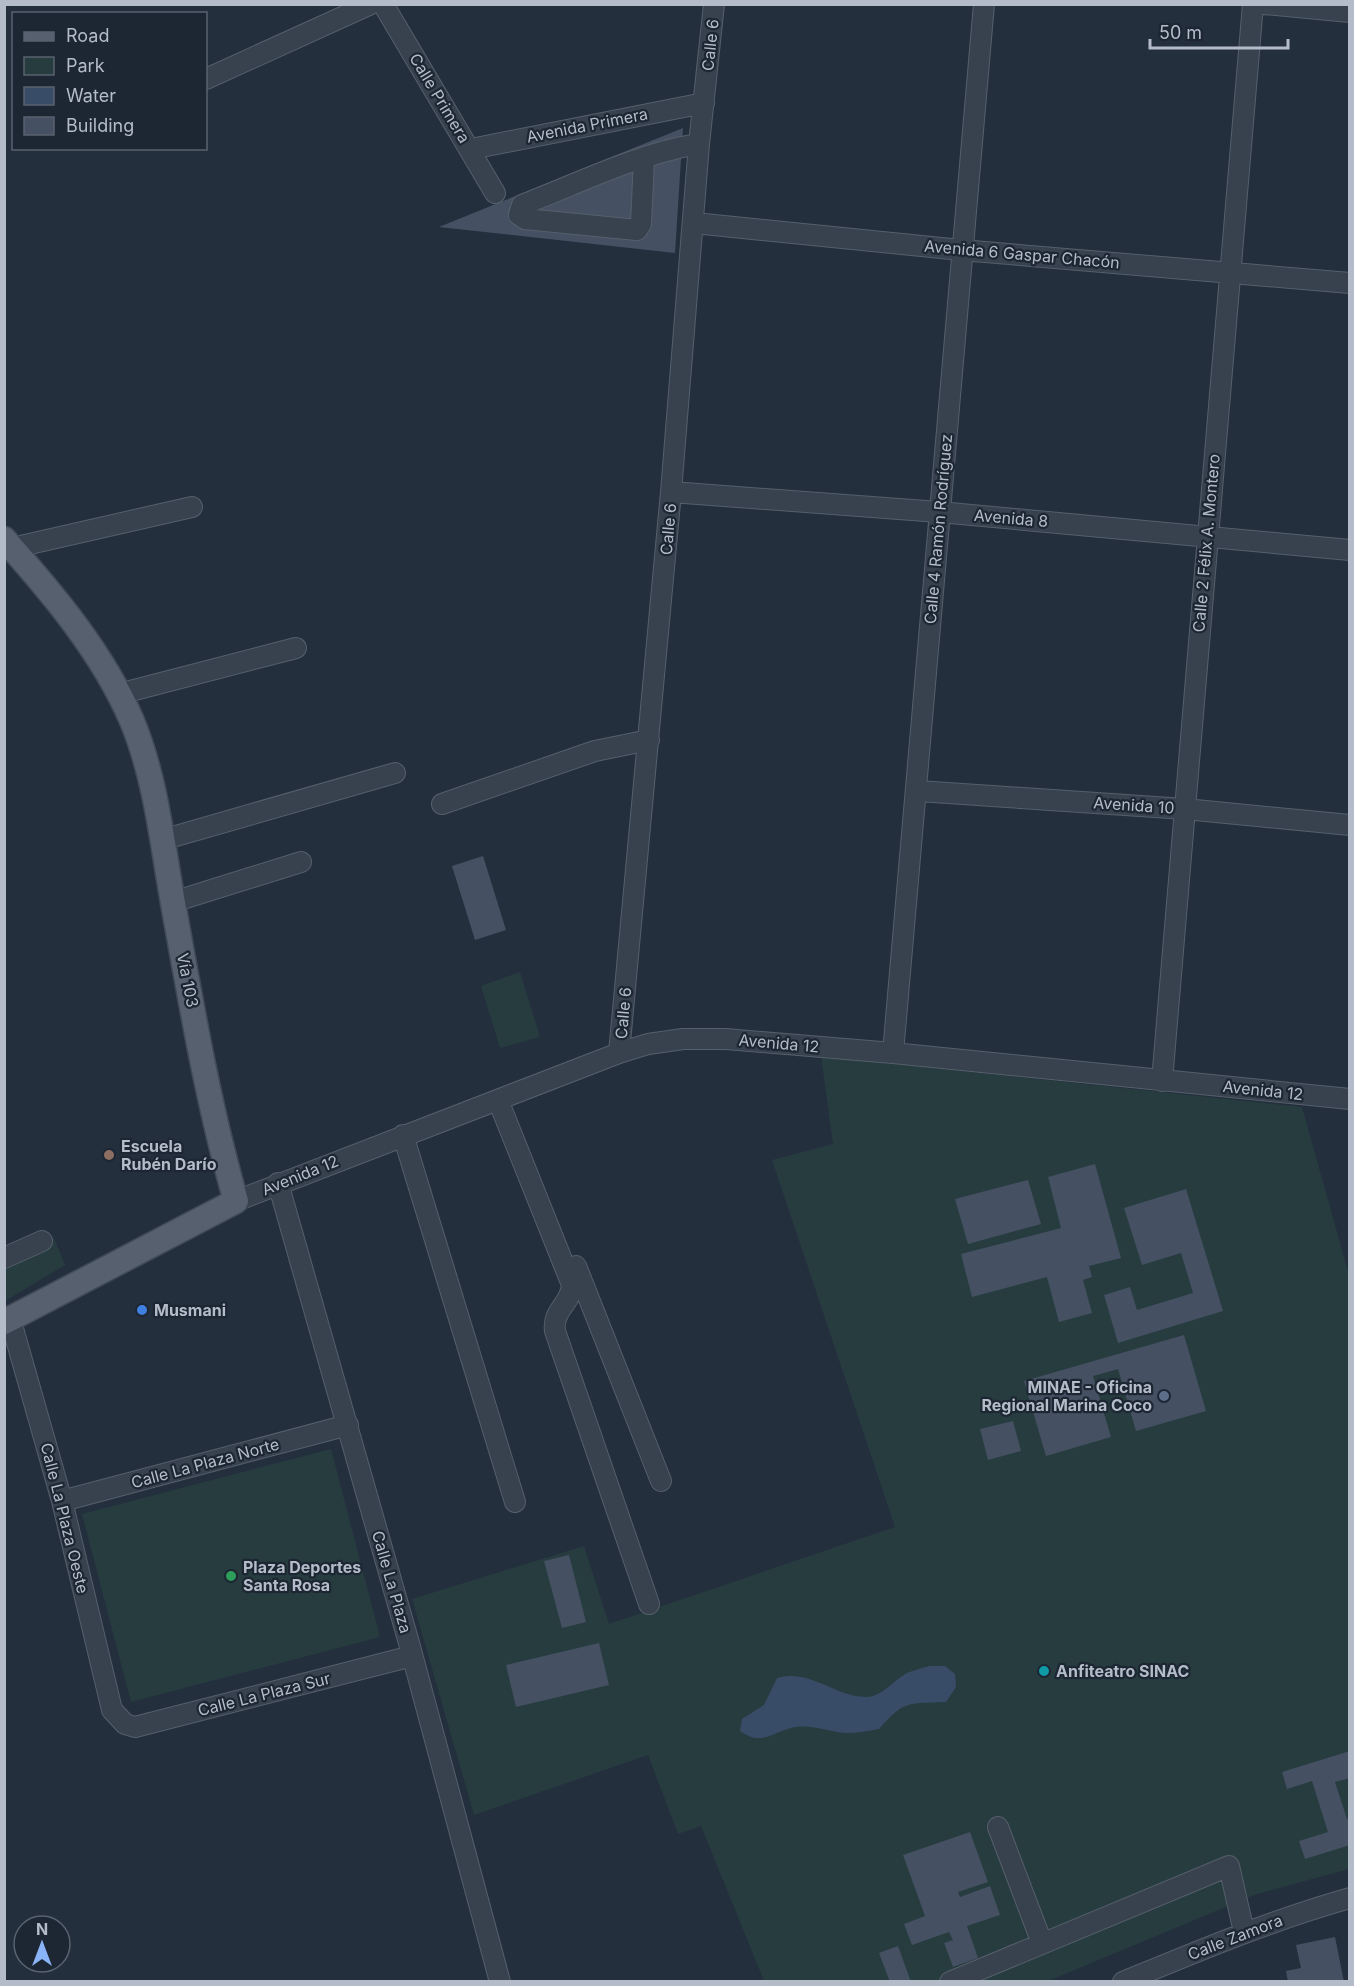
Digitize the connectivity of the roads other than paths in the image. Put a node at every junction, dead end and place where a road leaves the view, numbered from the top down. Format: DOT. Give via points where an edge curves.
graph roads {
  1 [pos="371,4"];
  2 [pos="383,4"];
  3 [pos="714,4"];
  4 [pos="984,4"];
  5 [pos="1253,4"];
  6 [pos="1264,4"];
  7 [pos="1350,12"];
  8 [pos="207,79"];
  9 [pos="704,103"];
  10 [pos="699,144"];
  11 [pos="471,149"];
  12 [pos="644,159"];
  13 [pos="495,193"];
  14 [pos="694,223"];
  15 [pos="961,250"];
  16 [pos="1228,272"];
  17 [pos="1350,282"];
  18 [pos="671,492"];
  19 [pos="192,507"];
  20 [pos="939,512"];
  21 [pos="1206,536"];
  22 [pos="8,543"];
  23 [pos="1350,550"];
  24 [pos="296,648"];
  25 [pos="119,693"];
  26 [pos="649,740"];
  27 [pos="395,773"];
  28 [pos="918,791"];
  29 [pos="441,804"];
  30 [pos="1185,809"];
  31 [pos="1350,825"];
  32 [pos="162,840"];
  33 [pos="301,862"];
  34 [pos="173,902"];
  35 [pos="619,1053"];
  36 [pos="893,1053"];
  37 [pos="1162,1081"];
  38 [pos="503,1098"];
  39 [pos="1350,1099"];
  40 [pos="403,1135"];
  41 [pos="278,1183"];
  42 [pos="236,1201"];
  43 [pos="42,1241"];
  44 [pos="4,1258"];
  45 [pos="7,1320"];
  46 [pos="348,1425"];
  47 [pos="661,1481"];
  48 [pos="62,1501"];
  49 [pos="515,1502"];
  50 [pos="649,1604"];
  51 [pos="412,1656"];
  52 [pos="118,1719"];
  53 [pos="998,1827"];
  54 [pos="1350,1898"];
  55 [pos="1244,1932"];
  56 [pos="1042,1944"];
  57 [pos="500,1982"];
  58 [pos="950,1982"];
  59 [pos="1123,1982"];
  1 -- 8 [label="street"];
  2 -- 11 [label="street, Calle Primera"];
  3 -- 9 [label="street, Calle 6"];
  4 -- 15 [label="street, Calle 4 Ramón Rodríguez"];
  5 -- 16 [label="street, Calle 2 Félix A. Montero"];
  6 -- 7 [label="street"];
  9 -- 10 [label="street, Calle 6"];
  9 -- 11 [label="street, Avenida Primera"];
  10 -- 12 [label="street"];
  10 -- 14 [label="street, Calle 6"];
  11 -- 13 [label="street, Calle Primera"];
  12 -- 12 [label="street" via="522,205 519,215 525,219 637,230 641,224"];
  14 -- 15 [label="street, Avenida 6 Gaspar Chacón"];
  14 -- 18 [label="street, Calle 6"];
  15 -- 16 [label="street, Avenida 6 Gaspar Chacón"];
  15 -- 20 [label="street, Calle 4 Ramón Rodríguez"];
  16 -- 17 [label="street, Avenida 6 Gaspar Chacón"];
  16 -- 21 [label="street, Calle 2 Félix A. Montero"];
  18 -- 20 [label="street, Avenida 8"];
  18 -- 26 [label="street, Calle 6"];
  19 -- 22 [label="street"];
  20 -- 21 [label="street, Avenida 8"];
  20 -- 28 [label="street, Calle 4 Ramón Rodríguez"];
  21 -- 23 [label="street, Avenida 8"];
  21 -- 30 [label="street, Calle 2 Félix A. Montero"];
  22 -- 25 [label="main road, Vía 103" via="87,641"];
  24 -- 25 [label="street"];
  25 -- 32 [label="main road, Vía 103" via="142,750"];
  26 -- 29 [label="street" via="595,751"];
  26 -- 35 [label="street, Calle 6"];
  27 -- 32 [label="street"];
  28 -- 30 [label="street, Avenida 10"];
  28 -- 36 [label="street, Calle 4 Ramón Rodríguez"];
  30 -- 31 [label="street, Avenida 10"];
  30 -- 37 [label="street, Calle 2 Félix A. Montero"];
  32 -- 34 [label="main road, Vía 103"];
  33 -- 34 [label="street"];
  34 -- 42 [label="main road, Vía 103" via="217,1133"];
  35 -- 36 [label="street, Avenida 12" via="683,1039"];
  35 -- 38 [label="street, Avenida 12"];
  36 -- 37 [label="street, Avenida 12"];
  37 -- 39 [label="street, Avenida 12"];
  38 -- 40 [label="street, Avenida 12"];
  38 -- 47 [label="street"];
  38 -- 50 [label="street" via="572,1285 572,1293 556,1313 555,1330"];
  40 -- 41 [label="street, Avenida 12"];
  40 -- 49 [label="street"];
  41 -- 42 [label="street, Avenida 12"];
  41 -- 46 [label="street, Calle La Plaza"];
  42 -- 45 [label="main road"];
  43 -- 44 [label="street"];
  45 -- 48 [label="street, Calle La Plaza Oeste"];
  46 -- 48 [label="street, Calle La Plaza Norte"];
  46 -- 51 [label="street, Calle La Plaza"];
  48 -- 52 [label="street, Calle La Plaza Oeste" via="112,1710"];
  51 -- 52 [label="street, Calle La Plaza Sur" via="135,1727"];
  51 -- 57 [label="street, Calle La Plaza"];
  53 -- 56 [label="street"];
  54 -- 55 [label="street, Calle Zamora"];
  55 -- 56 [label="street" via="1229,1866"];
  55 -- 59 [label="street, Calle Zamora"];
  56 -- 58 [label="street"];
}
